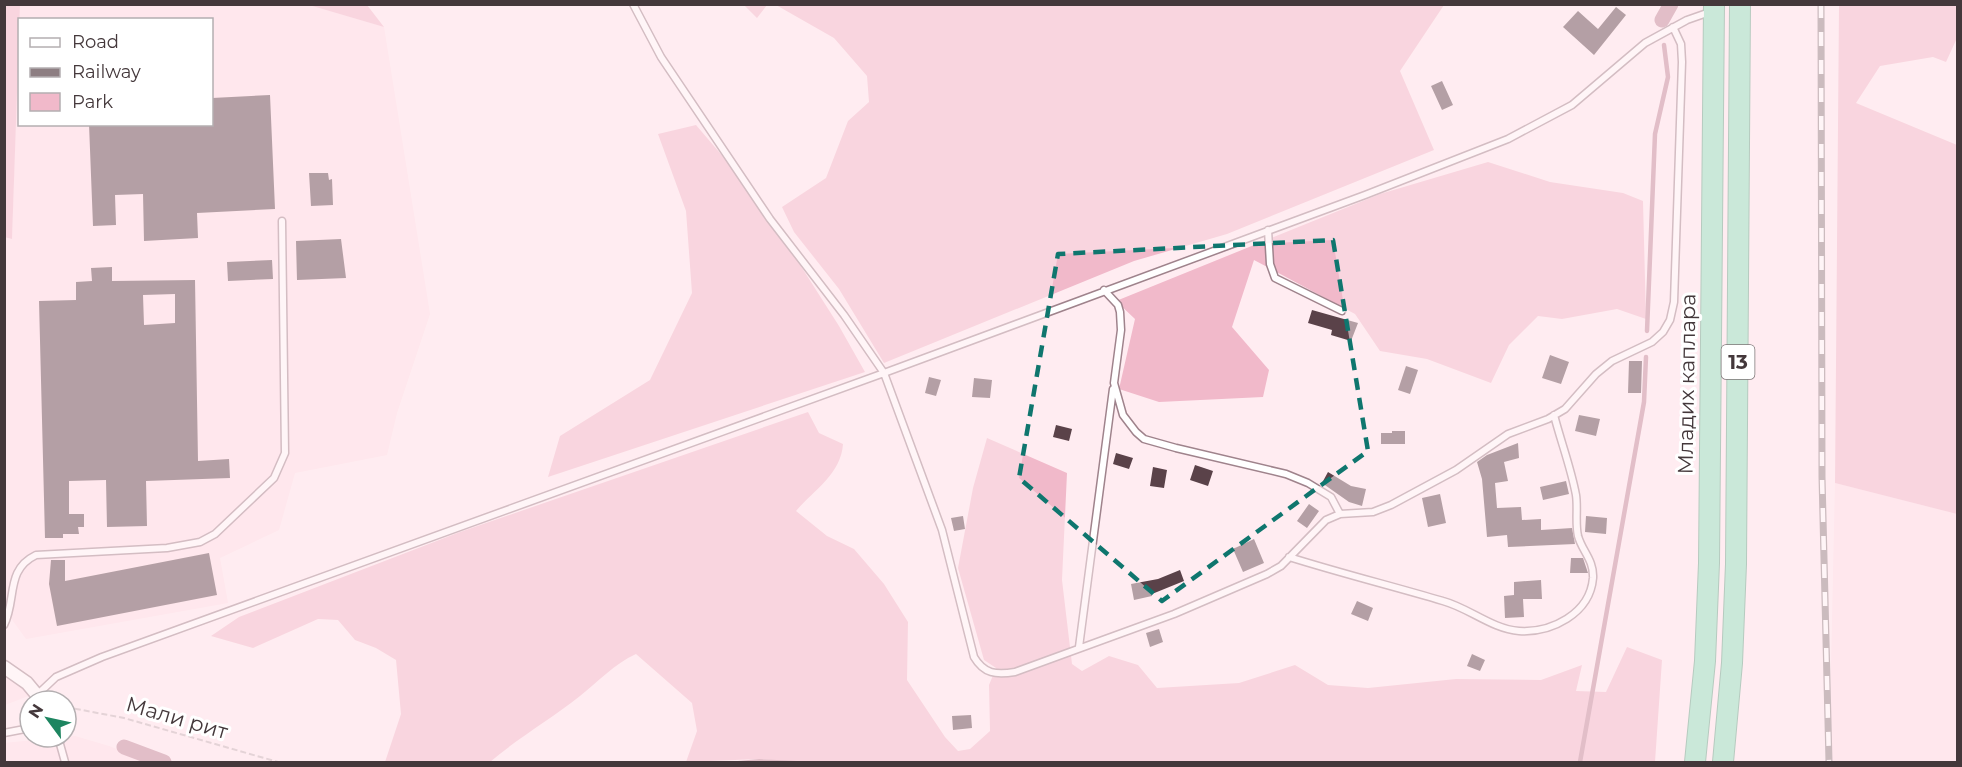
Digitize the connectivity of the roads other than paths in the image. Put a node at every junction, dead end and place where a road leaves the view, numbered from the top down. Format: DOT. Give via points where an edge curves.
graph roads {
  1 [pos="633,4"];
  2 [pos="1740,4"];
  3 [pos="1710,9"];
  4 [pos="1673,27"];
  5 [pos="282,221"];
  6 [pos="1268,230"];
  7 [pos="1104,290"];
  8 [pos="1342,311"];
  9 [pos="884,373"];
  10 [pos="1114,383"];
  11 [pos="1554,416"];
  12 [pos="1340,514"];
  13 [pos="1289,556"];
  14 [pos="4,625"];
  15 [pos="1079,647"];
  16 [pos="4,667"];
  17 [pos="30,689"];
  18 [pos="47,689"];
  19 [pos="1695,762"];
  20 [pos="1723,762"];
  1 -- 9 [label="lane" via="662,57 770,219"];
  2 -- 20 [label="highway, 13" via="1736,564"];
  3 -- 4 [label="lane"];
  3 -- 19 [label="highway, Младих каплара / 13" via="1709,563"];
  4 -- 6 [label="lane" via="1645,43 1572,105 1527,130"];
  4 -- 11 [label="lane" via="1681,44 1682,62 1674,302 1670,320 1652,342 1612,361 1596,374"];
  5 -- 14 [label="lane" via="285,453 274,478 215,534 200,542 167,548 36,555 26,560 13,579 11,605"];
  6 -- 7 [label="lane"];
  6 -- 8 [label="lane" via="1275,278"];
  7 -- 9 [label="lane"];
  7 -- 10 [label="lane" via="1120,312"];
  9 -- 15 [label="lane" via="942,530 974,657 980,667 1000,675 1015,672"];
  9 -- 18 [label="lane" via="102,657 56,677"];
  10 -- 12 [label="lane" via="1126,422 1144,439 1286,474 1331,497"];
  10 -- 15 [label="lane"];
  11 -- 12 [label="lane" via="1508,434 1456,470 1391,505 1373,512"];
  11 -- 13 [label="lane" via="1576,495 1577,531 1591,558 1593,578 1586,598 1574,614 1558,625 1538,631 1517,631 1443,601"];
  12 -- 13 [label="lane" via="1326,520"];
  13 -- 15 [label="lane" via="1267,574 1237,588"];
  16 -- 17 [label="street"];
}
